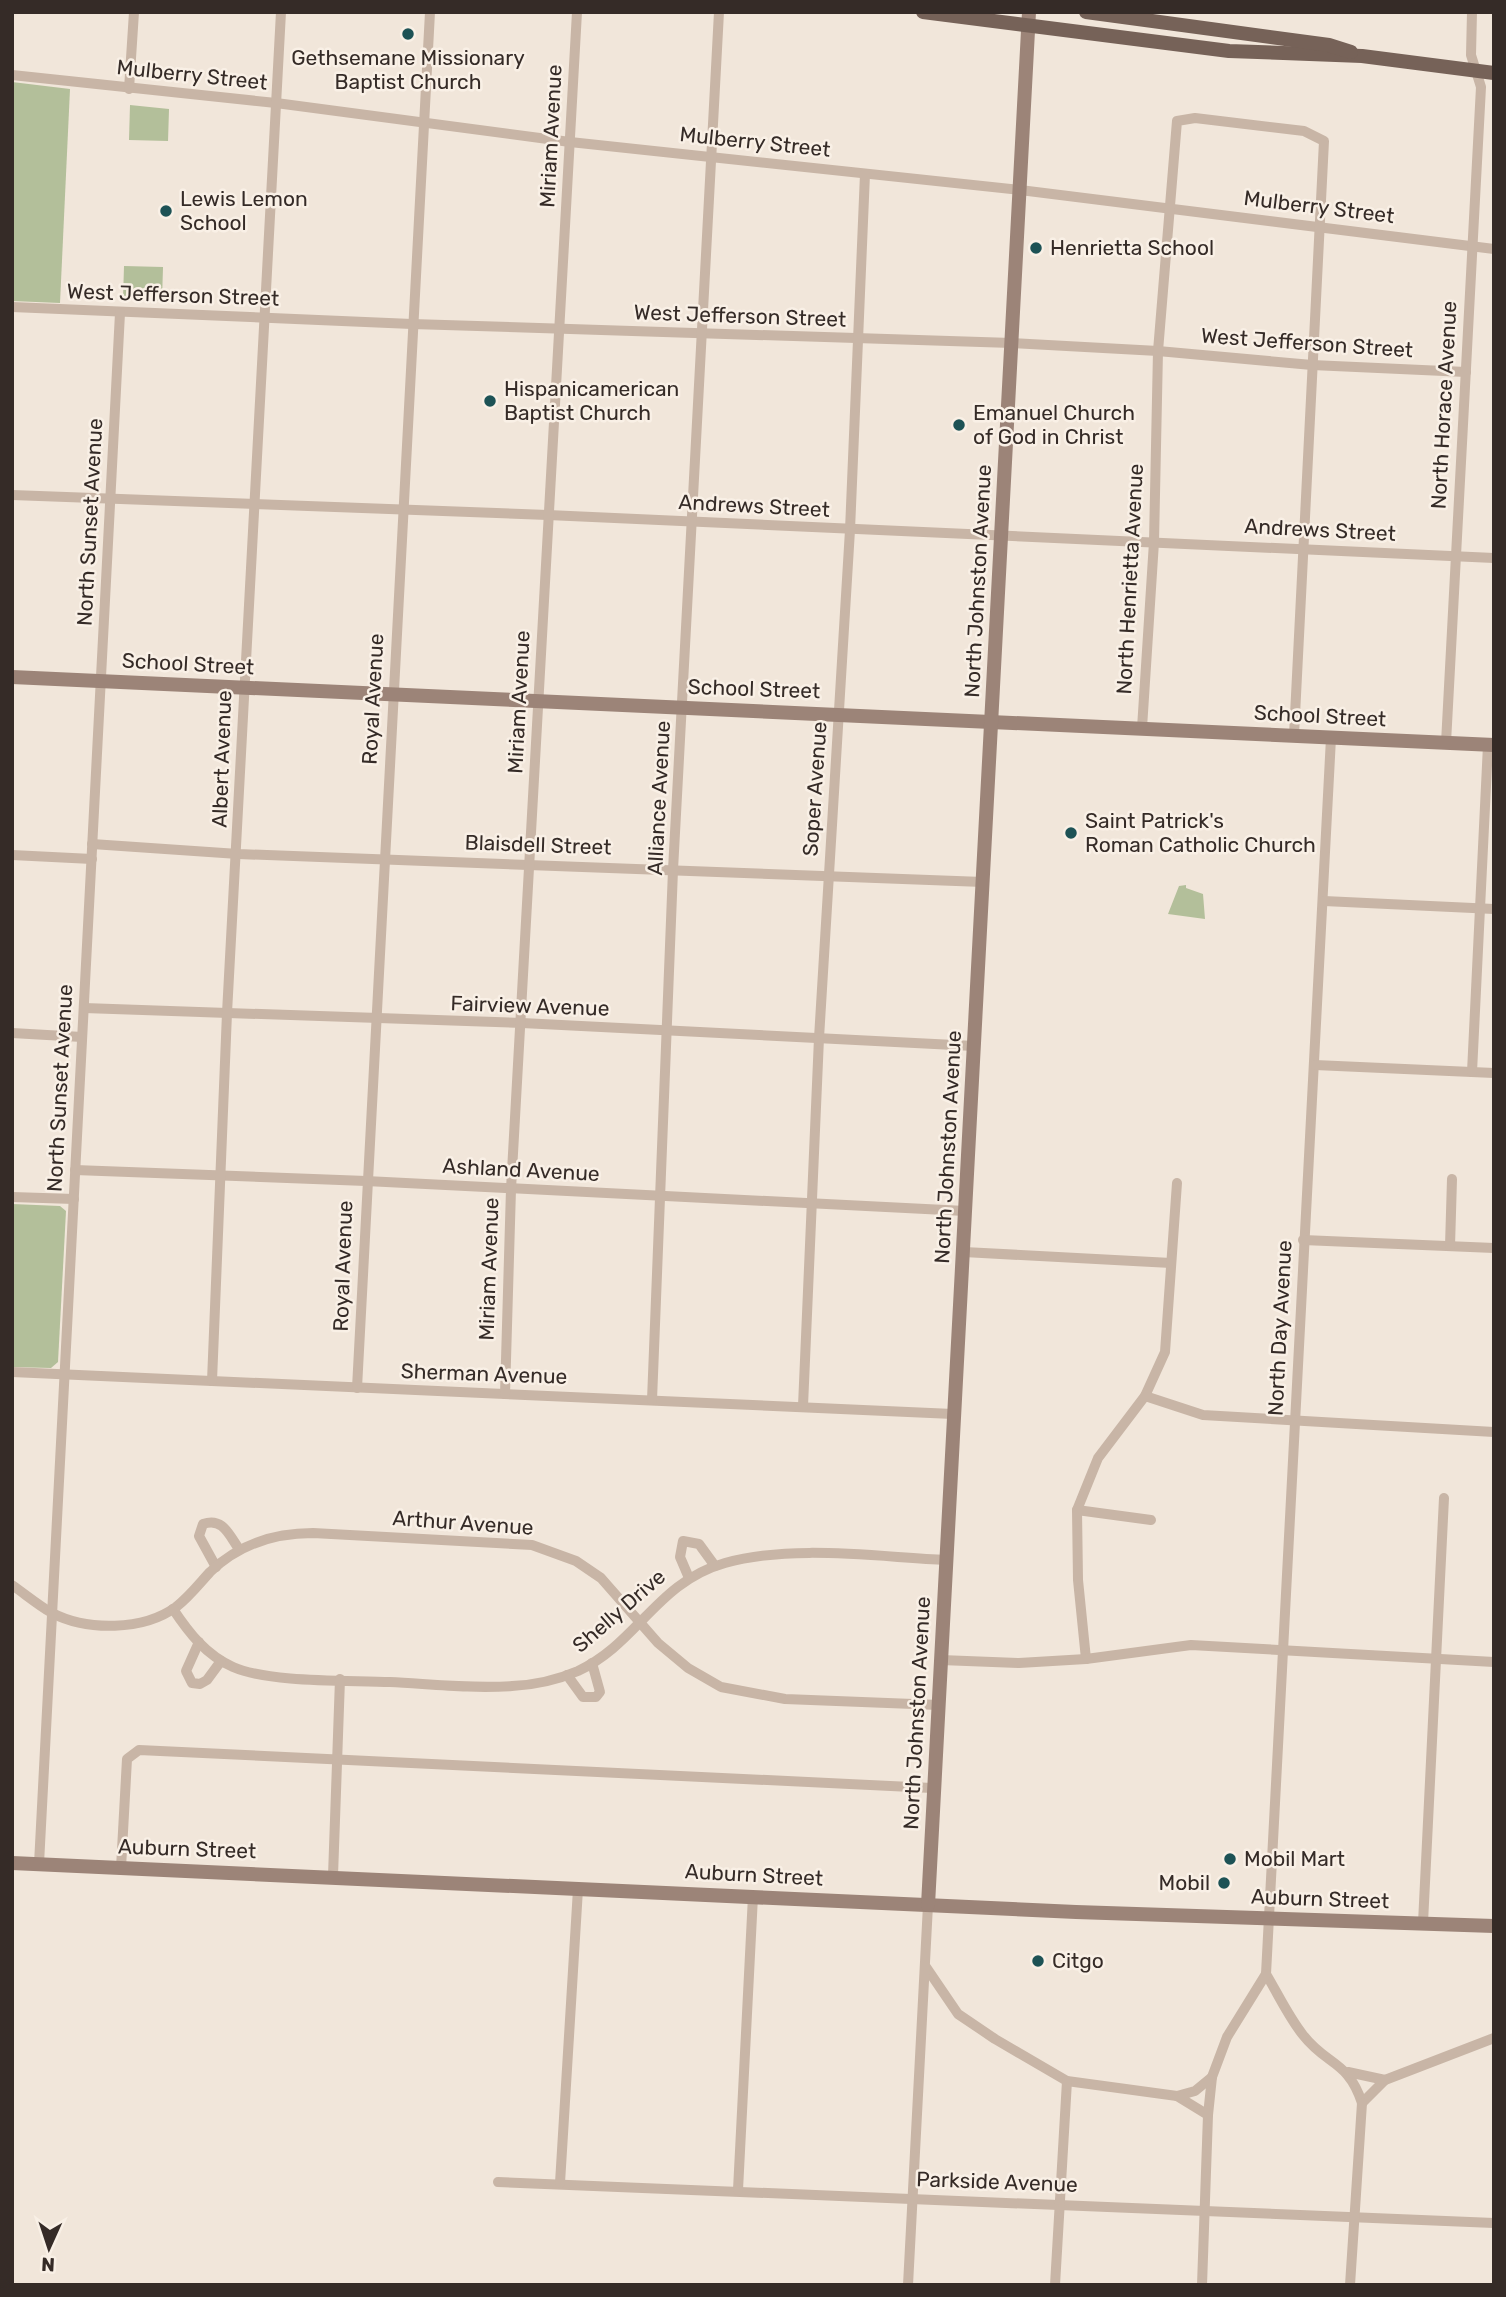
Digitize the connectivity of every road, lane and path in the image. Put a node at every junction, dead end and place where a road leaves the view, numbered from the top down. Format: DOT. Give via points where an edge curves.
graph roads {
  1 [pos="134,12"];
  2 [pos="281,12"];
  3 [pos="430,12"];
  4 [pos="577,12"];
  5 [pos="719,12"];
  6 [pos="923,12"];
  7 [pos="1086,12"];
  8 [pos="1472,12"];
  9 [pos="1028,18"];
  10 [pos="1362,56"];
  11 [pos="1475,70"];
  12 [pos="1494,72"];
  13 [pos="12,75"];
  14 [pos="129,89"];
  15 [pos="276,103"];
  16 [pos="422,122"];
  17 [pos="570,142"];
  18 [pos="709,157"];
  19 [pos="864,174"];
  20 [pos="1020,190"];
  21 [pos="1169,209"];
  22 [pos="1318,225"];
  23 [pos="1472,246"];
  24 [pos="1494,249"];
  25 [pos="12,307"];
  26 [pos="120,313"];
  27 [pos="266,318"];
  28 [pos="412,324"];
  29 [pos="561,327"];
  30 [pos="702,333"];
  31 [pos="856,340"];
  32 [pos="1012,343"];
  33 [pos="1158,351"];
  34 [pos="1312,365"];
  35 [pos="1466,372"];
  36 [pos="12,495"];
  37 [pos="110,500"];
  38 [pos="256,506"];
  39 [pos="402,511"];
  40 [pos="548,515"];
  41 [pos="694,523"];
  42 [pos="850,530"];
  43 [pos="1003,536"];
  44 [pos="1154,542"];
  45 [pos="1302,548"];
  46 [pos="1456,556"];
  47 [pos="1494,558"];
  48 [pos="12,677"];
  49 [pos="101,680"];
  50 [pos="244,688"];
  51 [pos="393,694"];
  52 [pos="538,700"];
  53 [pos="683,708"];
  54 [pos="840,714"];
  55 [pos="991,721"];
  56 [pos="1142,728"];
  57 [pos="1294,735"];
  58 [pos="1331,738"];
  59 [pos="1446,743"];
  60 [pos="1491,745"];
  61 [pos="92,844"];
  62 [pos="238,853"];
  63 [pos="12,855"];
  64 [pos="92,859"];
  65 [pos="383,859"];
  66 [pos="529,864"];
  67 [pos="673,870"];
  68 [pos="828,877"];
  69 [pos="983,882"];
  70 [pos="1324,901"];
  71 [pos="1480,909"];
  72 [pos="1494,909"];
  73 [pos="84,1008"];
  74 [pos="227,1013"];
  75 [pos="374,1020"];
  76 [pos="522,1024"];
  77 [pos="666,1031"];
  78 [pos="12,1032"];
  79 [pos="82,1037"];
  80 [pos="819,1038"];
  81 [pos="974,1046"];
  82 [pos="1315,1065"];
  83 [pos="1472,1072"];
  84 [pos="1494,1073"];
  85 [pos="75,1170"];
  86 [pos="220,1177"];
  87 [pos="1452,1179"];
  88 [pos="366,1181"];
  89 [pos="1177,1183"];
  90 [pos="511,1189"];
  91 [pos="659,1196"];
  92 [pos="12,1197"];
  93 [pos="74,1199"];
  94 [pos="811,1202"];
  95 [pos="965,1211"];
  96 [pos="1303,1240"];
  97 [pos="1450,1246"];
  98 [pos="1494,1248"];
  99 [pos="964,1252"];
  100 [pos="1171,1263"];
  101 [pos="12,1372"];
  102 [pos="65,1374"];
  103 [pos="212,1381"];
  104 [pos="357,1388"];
  105 [pos="505,1394"];
  106 [pos="1145,1396"];
  107 [pos="652,1400"];
  108 [pos="803,1406"];
  109 [pos="953,1414"];
  110 [pos="1294,1423"];
  111 [pos="1494,1432"];
  112 [pos="1444,1498"];
  113 [pos="1077,1510"];
  114 [pos="1151,1520"];
  115 [pos="239,1549"];
  116 [pos="946,1560"];
  117 [pos="715,1566"];
  118 [pos="216,1567"];
  119 [pos="689,1578"];
  120 [pos="12,1585"];
  121 [pos="173,1609"];
  122 [pos="52,1613"];
  123 [pos="639,1623"];
  124 [pos="199,1642"];
  125 [pos="1283,1652"];
  126 [pos="1438,1658"];
  127 [pos="1086,1659"];
  128 [pos="941,1660"];
  129 [pos="221,1661"];
  130 [pos="1494,1662"];
  131 [pos="592,1663"];
  132 [pos="567,1675"];
  133 [pos="340,1679"];
  134 [pos="939,1704"];
  135 [pos="335,1760"];
  136 [pos="932,1788"];
  137 [pos="12,1863"];
  138 [pos="39,1864"];
  139 [pos="121,1868"];
  140 [pos="333,1876"];
  141 [pos="578,1889"];
  142 [pos="753,1896"];
  143 [pos="928,1905"];
  144 [pos="1268,1919"];
  145 [pos="1423,1923"];
  146 [pos="1494,1926"];
  147 [pos="926,1967"];
  148 [pos="1266,1973"];
  149 [pos="1494,2038"];
  150 [pos="1348,2072"];
  151 [pos="1212,2077"];
  152 [pos="1385,2080"];
  153 [pos="1067,2081"];
  154 [pos="1177,2096"];
  155 [pos="1362,2103"];
  156 [pos="1208,2115"];
  157 [pos="498,2182"];
  158 [pos="561,2183"];
  159 [pos="738,2190"];
  160 [pos="912,2198"];
  161 [pos="1060,2203"];
  162 [pos="1206,2209"];
  163 [pos="1355,2216"];
  164 [pos="1494,2223"];
  165 [pos="908,2285"];
  166 [pos="1055,2285"];
  167 [pos="1202,2285"];
  168 [pos="1350,2285"];
  1 -- 14 [label="street"];
  2 -- 15 [label="street, Albert Avenue"];
  3 -- 16 [label="street, Royal Avenue"];
  4 -- 17 [label="street, Miriam Avenue"];
  5 -- 18 [label="street, Alliance Avenue"];
  6 -- 9 [label="main road"];
  7 -- 10 [label="main road" via="1329,45"];
  8 -- 11 [label="street, North Horace Avenue"];
  9 -- 10 [label="main road" via="1230,51"];
  9 -- 20 [label="main road, North Johnston Avenue"];
  10 -- 11 [label="main road"];
  11 -- 12 [label="main road"];
  11 -- 23 [label="street, North Horace Avenue" via="1481,87"];
  13 -- 14 [label="street, Mulberry Street"];
  14 -- 15 [label="street, Mulberry Street"];
  15 -- 16 [label="street, Mulberry Street"];
  15 -- 27 [label="street, Albert Avenue"];
  16 -- 17 [label="street, Mulberry Street"];
  16 -- 28 [label="street, Royal Avenue"];
  17 -- 18 [label="street, Mulberry Street"];
  17 -- 29 [label="street, Miriam Avenue"];
  18 -- 19 [label="street, Mulberry Street"];
  18 -- 30 [label="street, Alliance Avenue"];
  19 -- 20 [label="street, Mulberry Street"];
  19 -- 31 [label="street, Soper Avenue"];
  20 -- 21 [label="street, Mulberry Street"];
  20 -- 32 [label="main road, North Johnston Avenue"];
  21 -- 22 [label="street, Mulberry Street"];
  21 -- 22 [label="street, North Henrietta Avenue" via="1177,121 1195,118 1304,131 1324,141"];
  21 -- 33 [label="street, North Henrietta Avenue"];
  22 -- 23 [label="street, Mulberry Street"];
  22 -- 34 [label="street"];
  23 -- 24 [label="street, Mulberry Street"];
  23 -- 35 [label="street, North Horace Avenue"];
  25 -- 26 [label="street, West Jefferson Street"];
  26 -- 27 [label="street, West Jefferson Street"];
  26 -- 37 [label="street, North Sunset Avenue"];
  27 -- 28 [label="street, West Jefferson Street"];
  27 -- 38 [label="street, Albert Avenue"];
  28 -- 29 [label="street, West Jefferson Street"];
  28 -- 39 [label="street, Royal Avenue"];
  29 -- 30 [label="street, West Jefferson Street"];
  29 -- 40 [label="street, Miriam Avenue"];
  30 -- 31 [label="street, West Jefferson Street"];
  30 -- 41 [label="street, Alliance Avenue"];
  31 -- 32 [label="street, West Jefferson Street"];
  31 -- 42 [label="street, Soper Avenue"];
  32 -- 33 [label="street, West Jefferson Street"];
  32 -- 43 [label="main road, North Johnston Avenue"];
  33 -- 34 [label="street, West Jefferson Street"];
  33 -- 44 [label="street, North Henrietta Avenue"];
  34 -- 35 [label="street, West Jefferson Street"];
  34 -- 45 [label="street"];
  35 -- 46 [label="street, North Horace Avenue"];
  36 -- 37 [label="street, Andrews Street"];
  37 -- 38 [label="street, Andrews Street"];
  37 -- 49 [label="street, North Sunset Avenue"];
  38 -- 39 [label="street, Andrews Street"];
  38 -- 50 [label="street, Albert Avenue"];
  39 -- 40 [label="street, Andrews Street"];
  39 -- 51 [label="street, Royal Avenue"];
  40 -- 41 [label="street, Andrews Street"];
  40 -- 52 [label="street, Miriam Avenue"];
  41 -- 42 [label="street, Andrews Street"];
  41 -- 53 [label="street, Alliance Avenue"];
  42 -- 43 [label="street, Andrews Street"];
  42 -- 54 [label="street, Soper Avenue"];
  43 -- 44 [label="street, Andrews Street"];
  43 -- 55 [label="main road, North Johnston Avenue"];
  44 -- 45 [label="street, Andrews Street"];
  44 -- 56 [label="street, North Henrietta Avenue"];
  45 -- 46 [label="street, Andrews Street"];
  45 -- 57 [label="street"];
  46 -- 47 [label="street, Andrews Street"];
  46 -- 59 [label="street, North Horace Avenue"];
  48 -- 49 [label="main road, School Street"];
  49 -- 50 [label="main road, School Street"];
  49 -- 61 [label="street, North Sunset Avenue"];
  50 -- 51 [label="main road, School Street"];
  50 -- 62 [label="street, Albert Avenue"];
  51 -- 52 [label="main road, School Street"];
  51 -- 65 [label="street, Royal Avenue"];
  52 -- 53 [label="main road, School Street"];
  52 -- 66 [label="street, Miriam Avenue"];
  53 -- 54 [label="main road, School Street"];
  53 -- 67 [label="street, Alliance Avenue"];
  54 -- 55 [label="main road, School Street"];
  54 -- 68 [label="street, Soper Avenue"];
  55 -- 56 [label="main road, School Street"];
  55 -- 69 [label="main road, North Johnston Avenue"];
  56 -- 57 [label="main road, School Street"];
  57 -- 58 [label="main road, School Street"];
  58 -- 59 [label="main road, School Street"];
  58 -- 70 [label="street, North Day Avenue"];
  59 -- 60 [label="main road, School Street"];
  60 -- 71 [label="street"];
  61 -- 62 [label="street, Blaisdell Street"];
  61 -- 64 [label="street, North Sunset Avenue"];
  62 -- 65 [label="street, Blaisdell Street"];
  62 -- 74 [label="street, Albert Avenue"];
  63 -- 64 [label="street"];
  64 -- 73 [label="street, North Sunset Avenue"];
  65 -- 66 [label="street, Blaisdell Street"];
  65 -- 75 [label="street, Royal Avenue"];
  66 -- 67 [label="street, Blaisdell Street"];
  66 -- 76 [label="street, Miriam Avenue"];
  67 -- 68 [label="street, Blaisdell Street"];
  67 -- 77 [label="street, Alliance Avenue"];
  68 -- 69 [label="street, Blaisdell Street"];
  68 -- 80 [label="street, Soper Avenue"];
  69 -- 81 [label="main road, North Johnston Avenue"];
  70 -- 71 [label="street"];
  70 -- 82 [label="street, North Day Avenue"];
  71 -- 72 [label="street"];
  71 -- 83 [label="street"];
  73 -- 74 [label="street, Fairview Avenue"];
  73 -- 79 [label="street, North Sunset Avenue"];
  74 -- 75 [label="street, Fairview Avenue"];
  74 -- 86 [label="street, Albert Avenue"];
  75 -- 76 [label="street, Fairview Avenue"];
  75 -- 88 [label="street, Royal Avenue"];
  76 -- 77 [label="street, Fairview Avenue"];
  76 -- 90 [label="street, Miriam Avenue"];
  77 -- 80 [label="street, Fairview Avenue"];
  77 -- 91 [label="street, Alliance Avenue"];
  78 -- 79 [label="street"];
  79 -- 85 [label="street, North Sunset Avenue"];
  80 -- 81 [label="street, Fairview Avenue"];
  80 -- 94 [label="street, Soper Avenue"];
  81 -- 95 [label="main road, North Johnston Avenue"];
  82 -- 83 [label="street"];
  82 -- 96 [label="street, North Day Avenue"];
  83 -- 84 [label="street"];
  85 -- 86 [label="street, Ashland Avenue"];
  85 -- 93 [label="street, North Sunset Avenue"];
  86 -- 88 [label="street, Ashland Avenue"];
  86 -- 103 [label="street, Albert Avenue"];
  87 -- 97 [label="street"];
  88 -- 90 [label="street, Ashland Avenue"];
  88 -- 104 [label="street, Royal Avenue"];
  89 -- 100 [label="street"];
  90 -- 91 [label="street, Ashland Avenue"];
  90 -- 105 [label="street, Miriam Avenue"];
  91 -- 94 [label="street, Ashland Avenue"];
  91 -- 107 [label="street, Alliance Avenue"];
  92 -- 93 [label="street"];
  93 -- 102 [label="street, North Sunset Avenue"];
  94 -- 95 [label="street, Ashland Avenue"];
  94 -- 108 [label="street, Soper Avenue"];
  95 -- 99 [label="main road, North Johnston Avenue"];
  96 -- 97 [label="street"];
  96 -- 110 [label="street, North Day Avenue"];
  97 -- 98 [label="street"];
  99 -- 100 [label="street"];
  99 -- 109 [label="main road, North Johnston Avenue"];
  100 -- 106 [label="street" via="1165,1352"];
  101 -- 102 [label="street, Sherman Avenue"];
  102 -- 103 [label="street, Sherman Avenue"];
  102 -- 122 [label="street, North Sunset Avenue"];
  103 -- 104 [label="street, Sherman Avenue"];
  104 -- 105 [label="street, Sherman Avenue"];
  105 -- 107 [label="street, Sherman Avenue"];
  106 -- 110 [label="street" via="1203,1415"];
  106 -- 113 [label="street" via="1098,1458"];
  107 -- 108 [label="street, Sherman Avenue"];
  108 -- 109 [label="street, Sherman Avenue"];
  109 -- 116 [label="main road, North Johnston Avenue"];
  110 -- 111 [label="street"];
  110 -- 125 [label="street, North Day Avenue"];
  112 -- 126 [label="street"];
  113 -- 114 [label="street"];
  113 -- 127 [label="street"];
  115 -- 118 [label="street, Arthur Avenue"];
  115 -- 118 [label="street" via="223,1525 213,1521 202,1524 198,1536"];
  115 -- 123 [label="street, Arthur Avenue" via="253,1542 305,1533 532,1545 576,1561 601,1578"];
  116 -- 117 [label="street, Shelly Drive" via="778,1553"];
  116 -- 128 [label="main road, North Johnston Avenue"];
  117 -- 119 [label="street, Shelly Drive"];
  117 -- 119 [label="street" via="699,1544 683,1541 680,1557"];
  118 -- 121 [label="street, Arthur Avenue"];
  119 -- 123 [label="street, Shelly Drive" via="667,1592"];
  120 -- 122 [label="street, Arthur Avenue"];
  121 -- 122 [label="street, Arthur Avenue" via="139,1622 111,1625"];
  121 -- 124 [label="street, Shelly Drive"];
  122 -- 138 [label="street, North Sunset Avenue"];
  123 -- 131 [label="street, Shelly Drive"];
  123 -- 134 [label="street, Arthur Avenue" via="688,1668 738,1692 785,1699"];
  124 -- 129 [label="street, Shelly Drive"];
  124 -- 129 [label="street" via="186,1671 191,1683 207,1679"];
  125 -- 126 [label="street"];
  125 -- 127 [label="street" via="1191,1645"];
  125 -- 144 [label="street, North Day Avenue"];
  126 -- 130 [label="street"];
  126 -- 145 [label="street"];
  127 -- 128 [label="street" via="1019,1663"];
  128 -- 134 [label="main road, North Johnston Avenue"];
  129 -- 133 [label="street, Shelly Drive" via="256,1673"];
  131 -- 132 [label="street, Shelly Drive"];
  131 -- 132 [label="street" via="600,1683 596,1697 583,1697"];
  132 -- 133 [label="street, Shelly Drive" via="509,1687"];
  133 -- 135 [label="street"];
  134 -- 136 [label="main road, North Johnston Avenue"];
  135 -- 136 [label="street"];
  135 -- 139 [label="street" via="133,1752 126,1766"];
  135 -- 140 [label="street"];
  136 -- 143 [label="main road, North Johnston Avenue"];
  137 -- 138 [label="main road, Auburn Street"];
  138 -- 139 [label="main road, Auburn Street"];
  139 -- 140 [label="main road, Auburn Street"];
  140 -- 141 [label="main road, Auburn Street"];
  141 -- 142 [label="main road, Auburn Street"];
  141 -- 158 [label="street"];
  142 -- 143 [label="main road, Auburn Street"];
  142 -- 159 [label="street"];
  143 -- 144 [label="main road, Auburn Street"];
  143 -- 147 [label="street, North Johnston Avenue"];
  144 -- 145 [label="main road, Auburn Street"];
  144 -- 148 [label="street, North Day Avenue"];
  145 -- 146 [label="main road, Auburn Street"];
  147 -- 153 [label="street" via="958,2014"];
  147 -- 160 [label="street, North Johnston Avenue"];
  148 -- 150 [label="street" via="1304,2036"];
  148 -- 151 [label="street" via="1227,2037"];
  149 -- 152 [label="street"];
  150 -- 152 [label="street"];
  150 -- 155 [label="street"];
  151 -- 154 [label="street" via="1195,2091"];
  151 -- 156 [label="street"];
  152 -- 155 [label="street"];
  153 -- 154 [label="street"];
  153 -- 161 [label="street"];
  154 -- 156 [label="street"];
  155 -- 163 [label="street"];
  156 -- 162 [label="street"];
  157 -- 158 [label="street, Parkside Avenue"];
  158 -- 159 [label="street, Parkside Avenue"];
  159 -- 160 [label="street, Parkside Avenue"];
  160 -- 161 [label="street, Parkside Avenue"];
  160 -- 165 [label="street, North Johnston Avenue"];
  161 -- 162 [label="street, Parkside Avenue"];
  161 -- 166 [label="street"];
  162 -- 163 [label="street, Parkside Avenue"];
  162 -- 167 [label="street"];
  163 -- 164 [label="street, Parkside Avenue"];
  163 -- 168 [label="street"];
}
